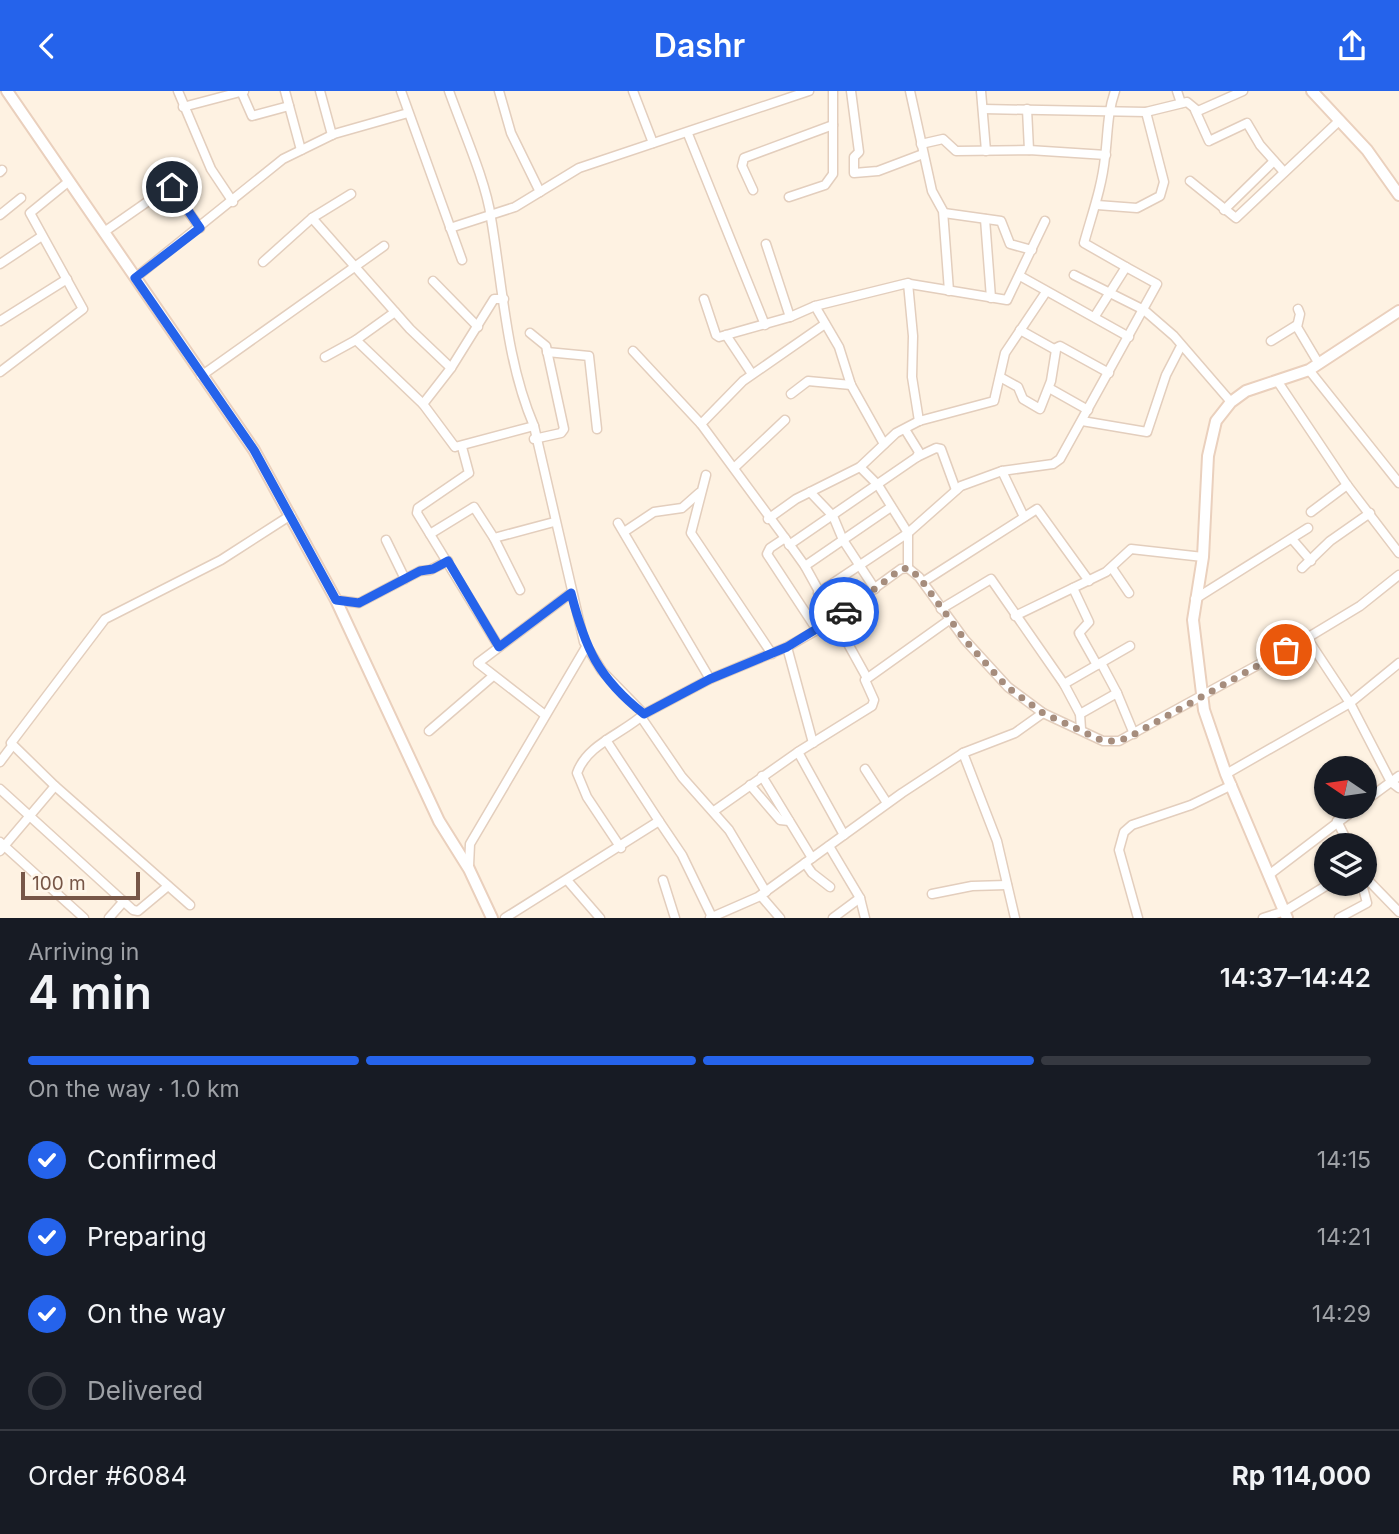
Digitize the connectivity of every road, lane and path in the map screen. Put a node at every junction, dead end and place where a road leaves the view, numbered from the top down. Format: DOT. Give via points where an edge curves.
graph roads {
  1 [pos="7,91"];
  2 [pos="178,91"];
  3 [pos="242,91"];
  4 [pos="285,91"];
  5 [pos="320,91"];
  6 [pos="401,91"];
  7 [pos="449,91"];
  8 [pos="499,91"];
  9 [pos="634,91"];
  10 [pos="809,91"];
  11 [pos="833,91"];
  12 [pos="851,91"];
  13 [pos="910,91"];
  14 [pos="981,91"];
  15 [pos="1115,91"];
  16 [pos="1177,91"];
  17 [pos="1243,91"];
  18 [pos="1315,92"];
  19 [pos="1181,103"];
  20 [pos="289,106"];
  21 [pos="183,107"];
  22 [pos="983,109"];
  23 [pos="1027,109"];
  24 [pos="1195,110"];
  25 [pos="1146,112"];
  26 [pos="408,113"];
  27 [pos="1108,113"];
  28 [pos="1340,120"];
  29 [pos="833,125"];
  30 [pos="688,134"];
  31 [pos="332,135"];
  32 [pos="653,143"];
  33 [pos="920,144"];
  34 [pos="301,150"];
  35 [pos="1029,150"];
  36 [pos="986,151"];
  37 [pos="923,154"];
  38 [pos="1106,155"];
  39 [pos="1274,161"];
  40 [pos="1284,172"];
  41 [pos="1190,181"];
  42 [pos="68,182"];
  43 [pos="753,190"];
  44 [pos="540,192"];
  45 [pos="351,194"];
  46 [pos="1399,195"];
  47 [pos="789,197"];
  48 [pos="22,198"];
  49 [pos="233,202"];
  50 [pos="1097,205"];
  51 [pos="1224,210"];
  52 [pos="944,213"];
  53 [pos="0,215"];
  54 [pos="491,215"];
  55 [pos="312,218"];
  56 [pos="985,219"];
  57 [pos="1045,221"];
  58 [pos="200,228"];
  59 [pos="450,228"];
  60 [pos="104,232"];
  61 [pos="43,236"];
  62 [pos="766,244"];
  63 [pos="384,246"];
  64 [pos="1032,250"];
  65 [pos="462,260"];
  66 [pos="263,262"];
  67 [pos="0,264"];
  68 [pos="1126,267"];
  69 [pos="356,268"];
  70 [pos="1020,275"];
  71 [pos="1074,275"];
  72 [pos="135,278"];
  73 [pos="67,279"];
  74 [pos="433,281"];
  75 [pos="910,284"];
  76 [pos="948,291"];
  77 [pos="1110,291"];
  78 [pos="1046,292"];
  79 [pos="991,298"];
  80 [pos="504,299"];
  81 [pos="704,299"];
  82 [pos="815,306"];
  83 [pos="1298,309"];
  84 [pos="1144,310"];
  85 [pos="394,312"];
  86 [pos="1096,316"];
  87 [pos="1397,316"];
  88 [pos="790,317"];
  89 [pos="0,321"];
  90 [pos="825,324"];
  91 [pos="765,325"];
  92 [pos="1297,325"];
  93 [pos="478,327"];
  94 [pos="1020,330"];
  95 [pos="530,333"];
  96 [pos="726,335"];
  97 [pos="1129,337"];
  98 [pos="356,340"];
  99 [pos="1271,341"];
  100 [pos="1181,346"];
  101 [pos="1056,350"];
  102 [pos="633,351"];
  103 [pos="547,352"];
  104 [pos="325,357"];
  105 [pos="1315,367"];
  106 [pos="451,368"];
  107 [pos="0,372"];
  108 [pos="1109,373"];
  109 [pos="752,374"];
  110 [pos="201,376"];
  111 [pos="1000,377"];
  112 [pos="1278,382"];
  113 [pos="851,386"];
  114 [pos="1049,388"];
  115 [pos="791,394"];
  116 [pos="1231,402"];
  117 [pos="423,404"];
  118 [pos="1088,410"];
  119 [pos="785,419"];
  120 [pos="919,421"];
  121 [pos="1082,421"];
  122 [pos="701,424"];
  123 [pos="534,426"];
  124 [pos="597,429"];
  125 [pos="906,431"];
  126 [pos="534,439"];
  127 [pos="884,444"];
  128 [pos="462,447"];
  129 [pos="917,457"];
  130 [pos="860,467"];
  131 [pos="734,468"];
  132 [pos="1002,471"];
  133 [pos="1396,472"];
  134 [pos="706,475"];
  135 [pos="1399,483"];
  136 [pos="878,485"];
  137 [pos="1347,485"];
  138 [pos="956,490"];
  139 [pos="701,491"];
  140 [pos="810,492"];
  141 [pos="891,507"];
  142 [pos="1311,512"];
  143 [pos="1370,513"];
  144 [pos="291,515"];
  145 [pos="833,516"];
  146 [pos="1024,517"];
  147 [pos="768,519"];
  148 [pos="554,522"];
  149 [pos="618,523"];
  150 [pos="1308,529"];
  151 [pos="624,533"];
  152 [pos="908,533"];
  153 [pos="430,534"];
  154 [pos="494,538"];
  155 [pos="1292,539"];
  156 [pos="386,540"];
  157 [pos="843,540"];
  158 [pos="787,541"];
  159 [pos="1399,554"];
  160 [pos="1203,557"];
  161 [pos="448,561"];
  162 [pos="1311,561"];
  163 [pos="859,565"];
  164 [pos="805,566"];
  165 [pos="908,568"];
  166 [pos="1112,568"];
  167 [pos="1302,568"];
  168 [pos="1399,575"];
  169 [pos="405,579"];
  170 [pos="1089,581"];
  171 [pos="923,582"];
  172 [pos="1073,588"];
  173 [pos="875,589"];
  174 [pos="520,590"];
  175 [pos="571,593"];
  176 [pos="818,593"];
  177 [pos="1129,593"];
  178 [pos="336,600"];
  179 [pos="1195,600"];
  180 [pos="941,609"];
  181 [pos="1015,616"];
  182 [pos="835,618"];
  183 [pos="948,620"];
  184 [pos="817,630"];
  185 [pos="1307,638"];
  186 [pos="1130,646"];
  187 [pos="499,647"];
  188 [pos="586,647"];
  189 [pos="787,647"];
  190 [pos="772,654"];
  191 [pos="1399,663"];
  192 [pos="1099,664"];
  193 [pos="493,676"];
  194 [pos="867,678"];
  195 [pos="710,679"];
  196 [pos="1065,684"];
  197 [pos="1117,693"];
  198 [pos="1204,697"];
  199 [pos="1350,703"];
  200 [pos="1043,713"];
  201 [pos="1080,713"];
  202 [pos="545,715"];
  203 [pos="642,716"];
  204 [pos="1081,729"];
  205 [pos="429,731"];
  206 [pos="1135,734"];
  207 [pos="606,740"];
  208 [pos="813,743"];
  209 [pos="12,746"];
  210 [pos="798,752"];
  211 [pos="963,753"];
  212 [pos="2,757"];
  213 [pos="865,769"];
  214 [pos="1226,774"];
  215 [pos="762,776"];
  216 [pos="1399,776"];
  217 [pos="1391,782"];
  218 [pos="750,785"];
  219 [pos="1232,785"];
  220 [pos="55,786"];
  221 [pos="1399,788"];
  222 [pos="0,789"];
  223 [pos="1377,792"];
  224 [pos="887,803"];
  225 [pos="714,811"];
  226 [pos="29,816"];
  227 [pos="1340,819"];
  228 [pos="659,821"];
  229 [pos="789,821"];
  230 [pos="1337,821"];
  231 [pos="1343,833"];
  232 [pos="844,835"];
  233 [pos="829,845"];
  234 [pos="2,846"];
  235 [pos="621,848"];
  236 [pos="809,860"];
  237 [pos="469,869"];
  238 [pos="1270,874"];
  239 [pos="567,880"];
  240 [pos="663,880"];
  241 [pos="1007,885"];
  242 [pos="168,886"];
  243 [pos="830,887"];
  244 [pos="1377,889"];
  245 [pos="763,894"];
  246 [pos="932,894"];
  247 [pos="1314,894"];
  248 [pos="1365,896"];
  249 [pos="860,898"];
  250 [pos="124,901"];
  251 [pos="190,905"];
  252 [pos="1399,912"];
  253 [pos="1286,914"];
  254 [pos="711,917"];
  255 [pos="779,917"];
  256 [pos="836,917"];
  257 [pos="84,918"];
  258 [pos="109,918"];
  259 [pos="492,918"];
  260 [pos="505,918"];
  261 [pos="600,918"];
  262 [pos="674,918"];
  263 [pos="865,918"];
  264 [pos="1016,918"];
  265 [pos="1138,918"];
  266 [pos="1263,918"];
  267 [pos="1339,918"];
  1 -- 42 [label="street"];
  2 -- 21 [label="street"];
  3 -- 20 [label="street" via="252,117"];
  3 -- 21 [label="street"];
  4 -- 20 [label="street"];
  5 -- 31 [label="street"];
  6 -- 26 [label="street"];
  7 -- 54 [label="street"];
  8 -- 44 [label="street" via="511,134"];
  9 -- 32 [label="street"];
  10 -- 30 [label="street"];
  11 -- 29 [label="street"];
  12 -- 37 [label="street" via="859,152 853,157 855,173 878,171"];
  13 -- 33 [label="street"];
  14 -- 22 [label="street"];
  15 -- 27 [label="street"];
  16 -- 19 [label="street"];
  17 -- 24 [label="street"];
  18 -- 28 [label="street"];
  19 -- 24 [label="street" via="1189,102"];
  19 -- 25 [label="street"];
  20 -- 34 [label="street"];
  21 -- 49 [label="street" via="211,169"];
  22 -- 23 [label="street"];
  22 -- 36 [label="street"];
  23 -- 27 [label="street"];
  23 -- 35 [label="street"];
  24 -- 39 [label="street" via="1209,141 1246,122"];
  25 -- 27 [label="street"];
  25 -- 50 [label="street" via="1164,182 1160,196 1137,208"];
  26 -- 31 [label="street"];
  26 -- 59 [label="street"];
  27 -- 38 [label="street"];
  28 -- 40 [label="street"];
  28 -- 46 [label="street"];
  29 -- 43 [label="street" via="744,158"];
  29 -- 47 [label="street" via="831,178 825,185"];
  30 -- 32 [label="street"];
  30 -- 91 [label="street"];
  31 -- 34 [label="street"];
  32 -- 44 [label="street" via="579,168"];
  33 -- 36 [label="street" via="942,139 954,151"];
  33 -- 37 [label="street"];
  34 -- 49 [label="street" via="274,166"];
  35 -- 36 [label="street"];
  35 -- 38 [label="street"];
  37 -- 52 [label="street" via="932,191"];
  38 -- 50 [label="street"];
  39 -- 40 [label="street"];
  39 -- 51 [label="street"];
  40 -- 51 [label="street" via="1238,217"];
  41 -- 51 [label="street"];
  42 -- 60 [label="street"];
  42 -- 61 [label="street" via="31,210"];
  44 -- 54 [label="street"];
  45 -- 55 [label="street"];
  48 -- 53 [label="street"];
  49 -- 58 [label="street"];
  50 -- 68 [label="street" via="1084,244"];
  52 -- 56 [label="street"];
  52 -- 76 [label="street"];
  54 -- 59 [label="street"];
  54 -- 80 [label="street"];
  55 -- 66 [label="street"];
  55 -- 69 [label="street"];
  56 -- 64 [label="street" via="1003,222 1010,244"];
  56 -- 79 [label="street"];
  57 -- 64 [label="street"];
  58 -- 60 [label="street" via="170,185"];
  58 -- 72 [label="street"];
  59 -- 65 [label="street"];
  60 -- 72 [label="street"];
  61 -- 67 [label="street"];
  61 -- 73 [label="street"];
  62 -- 88 [label="street"];
  63 -- 69 [label="street"];
  64 -- 70 [label="street"];
  68 -- 77 [label="street"];
  68 -- 84 [label="street" via="1157,283"];
  69 -- 85 [label="street"];
  69 -- 110 [label="street"];
  70 -- 78 [label="street"];
  70 -- 79 [label="street" via="1007,300"];
  71 -- 77 [label="street"];
  72 -- 110 [label="street"];
  73 -- 89 [label="street"];
  73 -- 107 [label="street" via="83,309"];
  74 -- 93 [label="street"];
  75 -- 76 [label="street"];
  75 -- 82 [label="street" via="903,282"];
  75 -- 120 [label="street" via="912,377"];
  76 -- 79 [label="street"];
  77 -- 84 [label="street"];
  77 -- 86 [label="street"];
  78 -- 86 [label="street"];
  78 -- 94 [label="street"];
  80 -- 93 [label="street" via="494,299"];
  80 -- 123 [label="street" via="511,350"];
  81 -- 96 [label="street" via="716,335"];
  82 -- 88 [label="street"];
  82 -- 90 [label="street"];
  83 -- 92 [label="street"];
  84 -- 97 [label="street"];
  84 -- 100 [label="street"];
  85 -- 98 [label="street"];
  85 -- 106 [label="street"];
  86 -- 97 [label="street"];
  87 -- 105 [label="street"];
  88 -- 91 [label="street"];
  90 -- 109 [label="street"];
  90 -- 113 [label="street" via="839,347"];
  91 -- 96 [label="street"];
  92 -- 99 [label="street"];
  92 -- 105 [label="street"];
  93 -- 106 [label="street"];
  94 -- 101 [label="street"];
  94 -- 111 [label="street" via="1005,353"];
  95 -- 103 [label="street" via="542,341"];
  96 -- 109 [label="street"];
  97 -- 108 [label="street"];
  98 -- 104 [label="street"];
  98 -- 117 [label="street"];
  100 -- 116 [label="street"];
  100 -- 121 [label="street" via="1147,432"];
  101 -- 108 [label="street" via="1060,346"];
  101 -- 114 [label="street"];
  102 -- 122 [label="street"];
  103 -- 124 [label="street" via="589,356"];
  103 -- 126 [label="street" via="564,431"];
  105 -- 112 [label="street"];
  105 -- 133 [label="street"];
  106 -- 117 [label="street"];
  108 -- 118 [label="street"];
  109 -- 122 [label="street"];
  110 -- 144 [label="street" via="254,450"];
  111 -- 114 [label="street" via="1018,387 1023,399 1037,409"];
  111 -- 120 [label="street" via="994,401"];
  112 -- 116 [label="street" via="1246,391"];
  112 -- 137 [label="street"];
  113 -- 115 [label="street" via="808,381"];
  113 -- 127 [label="street"];
  114 -- 118 [label="street"];
  116 -- 160 [label="street" via="1216,421 1208,456"];
  117 -- 128 [label="street" via="452,446"];
  118 -- 121 [label="street"];
  119 -- 131 [label="street"];
  120 -- 125 [label="street"];
  121 -- 132 [label="street" via="1057,463"];
  122 -- 131 [label="street"];
  123 -- 126 [label="street"];
  123 -- 128 [label="street"];
  125 -- 127 [label="street"];
  125 -- 129 [label="street" via="919,452"];
  126 -- 148 [label="street"];
  127 -- 130 [label="street"];
  128 -- 153 [label="street" via="469,473 416,511"];
  129 -- 136 [label="street"];
  129 -- 138 [label="street" via="940,448"];
  130 -- 136 [label="street"];
  130 -- 140 [label="street"];
  131 -- 147 [label="street"];
  132 -- 138 [label="street"];
  132 -- 146 [label="street"];
  133 -- 135 [label="street"];
  134 -- 139 [label="street"];
  136 -- 141 [label="street"];
  136 -- 145 [label="street"];
  137 -- 142 [label="street"];
  137 -- 143 [label="street"];
  138 -- 152 [label="street"];
  139 -- 151 [label="street" via="682,508 651,513"];
  139 -- 190 [label="street" via="691,527 694,538"];
  140 -- 145 [label="street"];
  140 -- 147 [label="street"];
  141 -- 152 [label="street"];
  141 -- 157 [label="street"];
  143 -- 159 [label="street"];
  143 -- 162 [label="street" via="1329,541"];
  144 -- 178 [label="street"];
  144 -- 209 [label="street" via="220,560 105,618 12,739"];
  145 -- 157 [label="street"];
  145 -- 158 [label="street"];
  146 -- 170 [label="street" via="1038,509"];
  146 -- 171 [label="street"];
  147 -- 158 [label="street"];
  148 -- 154 [label="street"];
  148 -- 175 [label="street"];
  149 -- 151 [label="street"];
  150 -- 155 [label="street"];
  151 -- 195 [label="street"];
  152 -- 163 [label="street"];
  152 -- 165 [label="street"];
  153 -- 154 [label="street" via="474,506"];
  153 -- 161 [label="street"];
  154 -- 174 [label="street"];
  155 -- 162 [label="street"];
  155 -- 179 [label="street"];
  156 -- 169 [label="street"];
  157 -- 163 [label="street"];
  157 -- 164 [label="street"];
  158 -- 164 [label="street"];
  158 -- 184 [label="street" via="767,554"];
  160 -- 166 [label="street" via="1132,549"];
  160 -- 179 [label="street"];
  161 -- 169 [label="street"];
  161 -- 187 [label="street"];
  162 -- 167 [label="street"];
  163 -- 173 [label="street"];
  163 -- 176 [label="street"];
  164 -- 176 [label="street"];
  165 -- 171 [label="street"];
  165 -- 173 [label="street"];
  166 -- 170 [label="street"];
  166 -- 177 [label="street"];
  168 -- 185 [label="street" via="1360,606"];
  169 -- 178 [label="street" via="359,603"];
  170 -- 172 [label="street"];
  171 -- 180 [label="street"];
  172 -- 181 [label="street"];
  172 -- 192 [label="street" via="1089,622 1079,632"];
  173 -- 182 [label="street"];
  175 -- 187 [label="street"];
  175 -- 188 [label="street"];
  176 -- 182 [label="street"];
  178 -- 237 [label="street" via="439,821"];
  179 -- 198 [label="street" via="1194,642"];
  180 -- 181 [label="street" via="990,579"];
  180 -- 183 [label="street"];
  181 -- 196 [label="street"];
  182 -- 184 [label="street"];
  182 -- 194 [label="street"];
  183 -- 194 [label="street"];
  183 -- 200 [label="street" via="1007,687"];
  184 -- 189 [label="street"];
  185 -- 198 [label="street"];
  185 -- 199 [label="street"];
  186 -- 192 [label="street"];
  187 -- 193 [label="street" via="478,663"];
  188 -- 202 [label="street"];
  188 -- 203 [label="street"];
  189 -- 190 [label="street"];
  189 -- 208 [label="street"];
  190 -- 195 [label="street"];
  191 -- 199 [label="street"];
  192 -- 196 [label="street"];
  192 -- 197 [label="street"];
  193 -- 202 [label="street"];
  193 -- 205 [label="street"];
  194 -- 208 [label="street" via="872,706"];
  195 -- 203 [label="street"];
  196 -- 201 [label="street"];
  197 -- 201 [label="street"];
  197 -- 206 [label="street"];
  198 -- 206 [label="street"];
  198 -- 214 [label="street" via="1210,732"];
  199 -- 214 [label="street"];
  199 -- 217 [label="street"];
  200 -- 204 [label="street"];
  200 -- 211 [label="street" via="1015,733"];
  201 -- 204 [label="street"];
  202 -- 237 [label="street" via="470,844"];
  203 -- 207 [label="street"];
  203 -- 225 [label="street" via="682,777"];
  204 -- 206 [label="street" via="1109,742"];
  207 -- 228 [label="street"];
  207 -- 235 [label="street" via="579,766 578,777"];
  208 -- 210 [label="street"];
  209 -- 212 [label="street"];
  209 -- 220 [label="street"];
  210 -- 215 [label="street"];
  210 -- 232 [label="street"];
  211 -- 224 [label="street"];
  211 -- 241 [label="street" via="997,841"];
  213 -- 224 [label="street"];
  214 -- 219 [label="street"];
  215 -- 218 [label="street"];
  215 -- 229 [label="street"];
  216 -- 217 [label="street"];
  217 -- 221 [label="street"];
  217 -- 223 [label="street"];
  218 -- 225 [label="street"];
  218 -- 229 [label="street" via="780,820"];
  219 -- 238 [label="street"];
  219 -- 265 [label="street" via="1124,832 1119,850"];
  220 -- 226 [label="street"];
  220 -- 242 [label="street"];
  222 -- 226 [label="street"];
  224 -- 232 [label="street"];
  225 -- 245 [label="street" via="732,834"];
  226 -- 234 [label="street"];
  226 -- 250 [label="street"];
  227 -- 230 [label="street"];
  228 -- 235 [label="street"];
  228 -- 254 [label="street" via="682,855"];
  229 -- 236 [label="street"];
  230 -- 231 [label="street"];
  230 -- 238 [label="street"];
  232 -- 233 [label="street"];
  233 -- 236 [label="street"];
  233 -- 249 [label="street"];
  234 -- 257 [label="street"];
  235 -- 239 [label="street"];
  236 -- 243 [label="street" via="812,873"];
  236 -- 245 [label="street"];
  237 -- 259 [label="street"];
  238 -- 253 [label="street"];
  239 -- 260 [label="street"];
  239 -- 261 [label="street"];
  240 -- 262 [label="street"];
  241 -- 246 [label="street"];
  241 -- 264 [label="street"];
  242 -- 250 [label="street" via="138,911"];
  242 -- 251 [label="street"];
  244 -- 252 [label="street"];
  245 -- 254 [label="street"];
  245 -- 255 [label="street"];
  247 -- 253 [label="street"];
  248 -- 267 [label="street" via="1367,904"];
  249 -- 256 [label="street"];
  249 -- 263 [label="street"];
  250 -- 258 [label="street"];
  253 -- 266 [label="street"];
}
